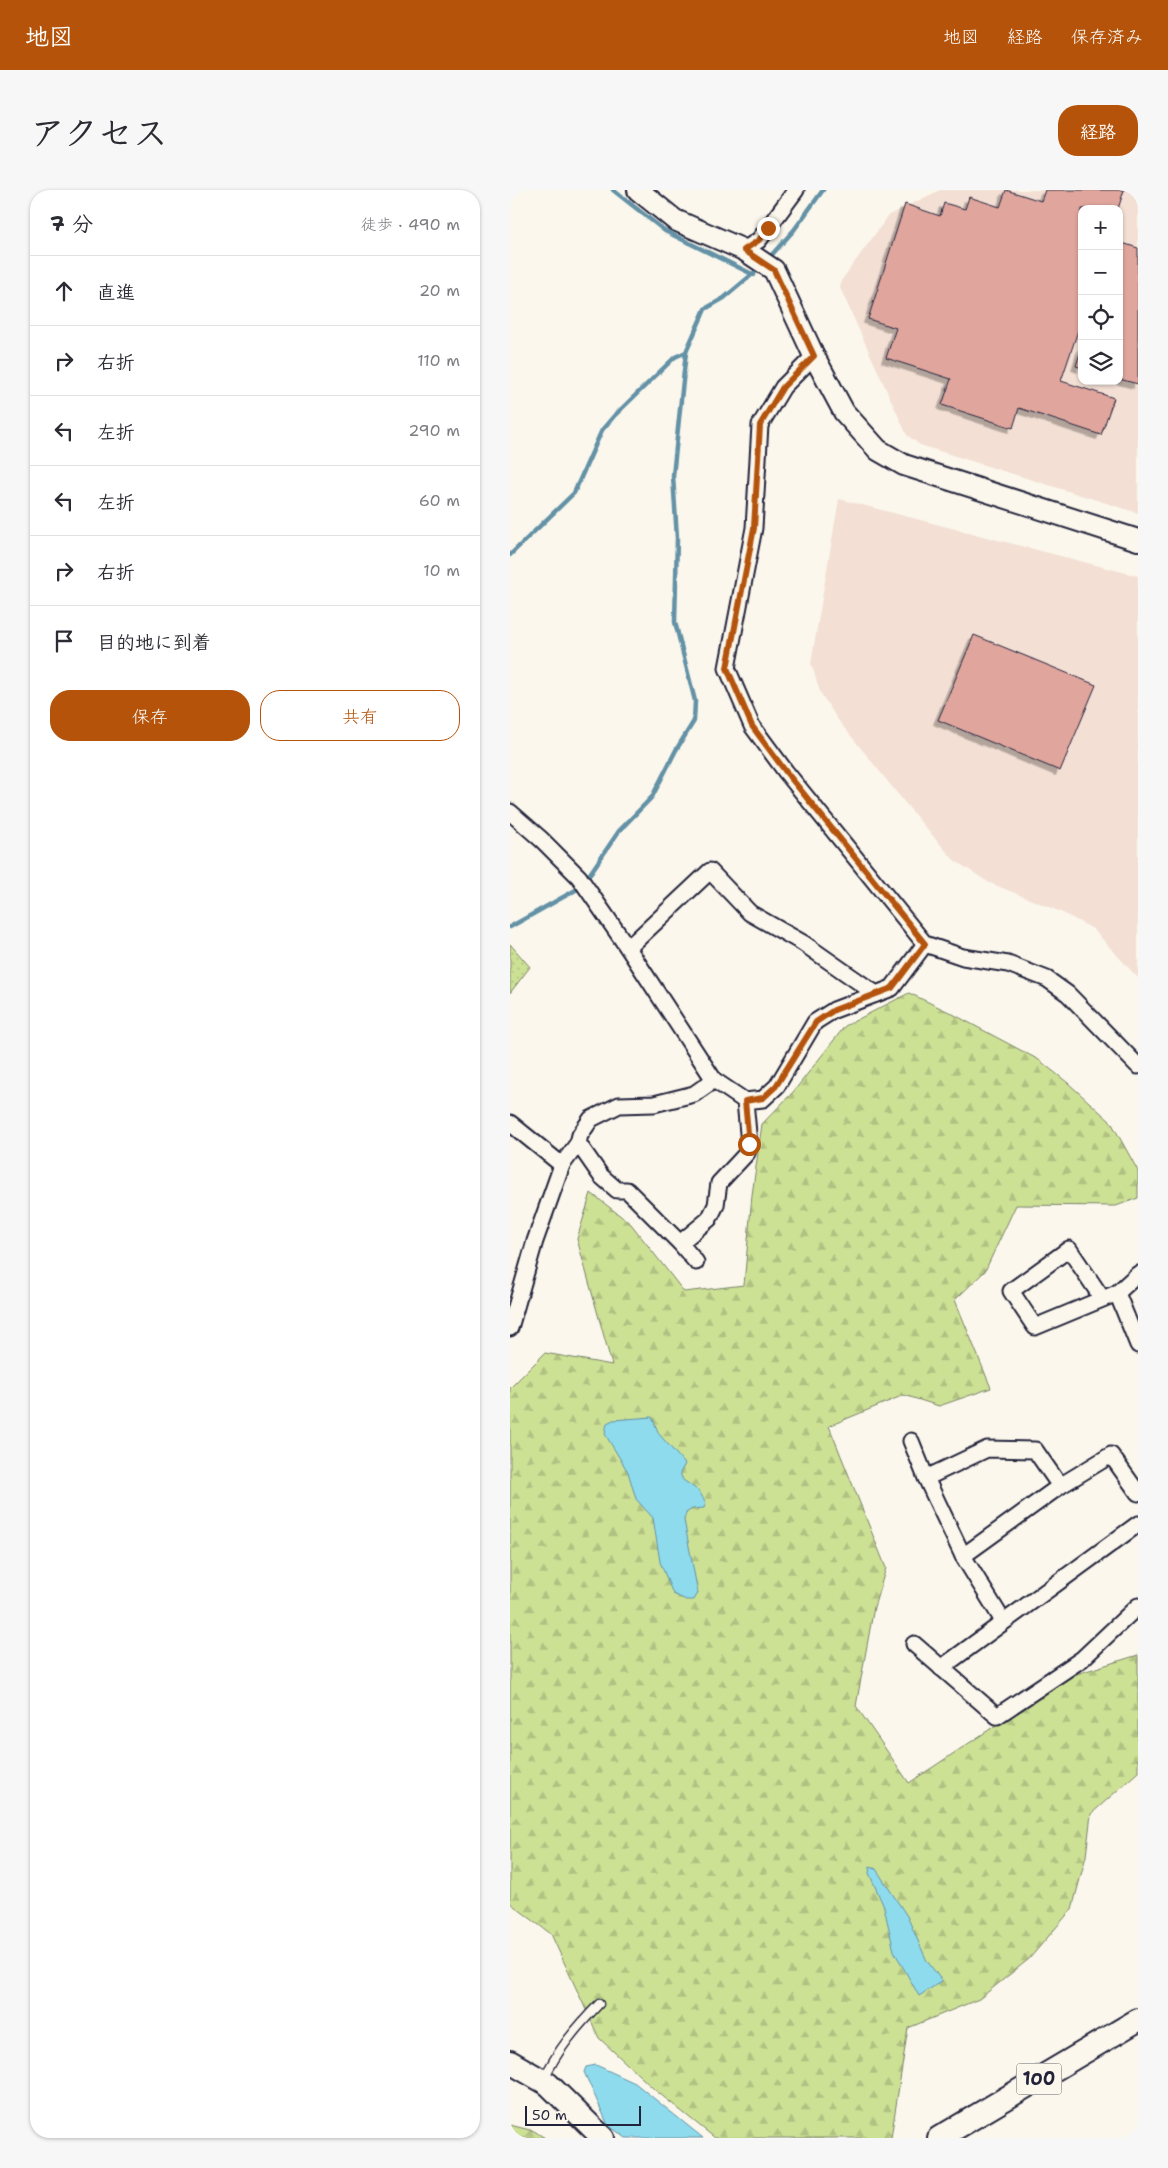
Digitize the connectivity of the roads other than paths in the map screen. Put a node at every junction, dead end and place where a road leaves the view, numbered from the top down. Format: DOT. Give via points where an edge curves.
graph roads {
  1 [pos="638,190"];
  2 [pos="796,190"];
  3 [pos="759,260"];
  4 [pos="814,356"];
  5 [pos="1138,540"];
  6 [pos="510,812"];
  7 [pos="925,944"];
  8 [pos="628,948"];
  9 [pos="876,994"];
  10 [pos="1138,1066"];
  11 [pos="714,1080"];
  12 [pos="745,1101"];
  13 [pos="510,1123"];
  14 [pos="578,1143"];
  15 [pos="562,1164"];
  16 [pos="680,1243"];
  17 [pos="696,1262"];
  18 [pos="1138,1274"];
  19 [pos="1116,1293"];
  20 [pos="1102,1298"];
  21 [pos="510,1328"];
  22 [pos="1138,1345"];
  23 [pos="911,1441"];
  24 [pos="926,1478"];
  25 [pos="1060,1486"];
  26 [pos="1138,1492"];
  27 [pos="1138,1524"];
  28 [pos="963,1556"];
  29 [pos="1138,1606"];
  30 [pos="1003,1621"];
  31 [pos="914,1644"];
  32 [pos="941,1668"];
  33 [pos="599,2004"];
  34 [pos="1138,2020"];
  35 [pos="510,2062"];
  36 [pos="543,2081"];
  37 [pos="602,2138"];
  38 [pos="940,2138"];
  1 -- 3 [label="street" via="675,220"];
  2 -- 3 [label="street" via="759,240"];
  3 -- 4 [label="street"];
  4 -- 5 [label="street" via="844,412 878,450 904,465"];
  4 -- 7 [label="street" via="783,387 760,425 754,528 727,668 752,726"];
  6 -- 8 [label="street" via="579,877"];
  7 -- 9 [label="street" via="892,988"];
  7 -- 10 [label="street" via="963,957 1008,964 1048,979 1068,994"];
  8 -- 9 [label="street" via="710,872 750,913 803,943"];
  8 -- 11 [label="street"];
  9 -- 12 [label="street" via="834,1010 816,1022 776,1086 763,1098"];
  11 -- 12 [label="street"];
  11 -- 14 [label="street" via="694,1094 654,1104 619,1105 591,1119"];
  12 -- 16 [label="street" via="748,1153 719,1183 716,1205 709,1219"];
  13 -- 15 [label="street"];
  14 -- 15 [label="street"];
  14 -- 16 [label="street" via="601,1176 618,1190 627,1190"];
  15 -- 21 [label="street"];
  16 -- 17 [label="street"];
  18 -- 19 [label="street"];
  19 -- 20 [label="street"];
  19 -- 22 [label="street"];
  20 -- 20 [label="street" via="1035,1327 1011,1290 1069,1249"];
  23 -- 24 [label="street"];
  24 -- 25 [label="street" via="987,1448 1035,1450"];
  24 -- 28 [label="street"];
  25 -- 26 [label="street" via="1111,1455"];
  25 -- 28 [label="street"];
  27 -- 30 [label="street"];
  28 -- 30 [label="street"];
  29 -- 32 [label="street" via="1082,1659 997,1716"];
  30 -- 32 [label="street"];
  31 -- 32 [label="street"];
  33 -- 36 [label="lane" via="552,2060"];
  34 -- 38 [label="main road, 100"];
  35 -- 36 [label="main road"];
  36 -- 37 [label="main road"];
}
